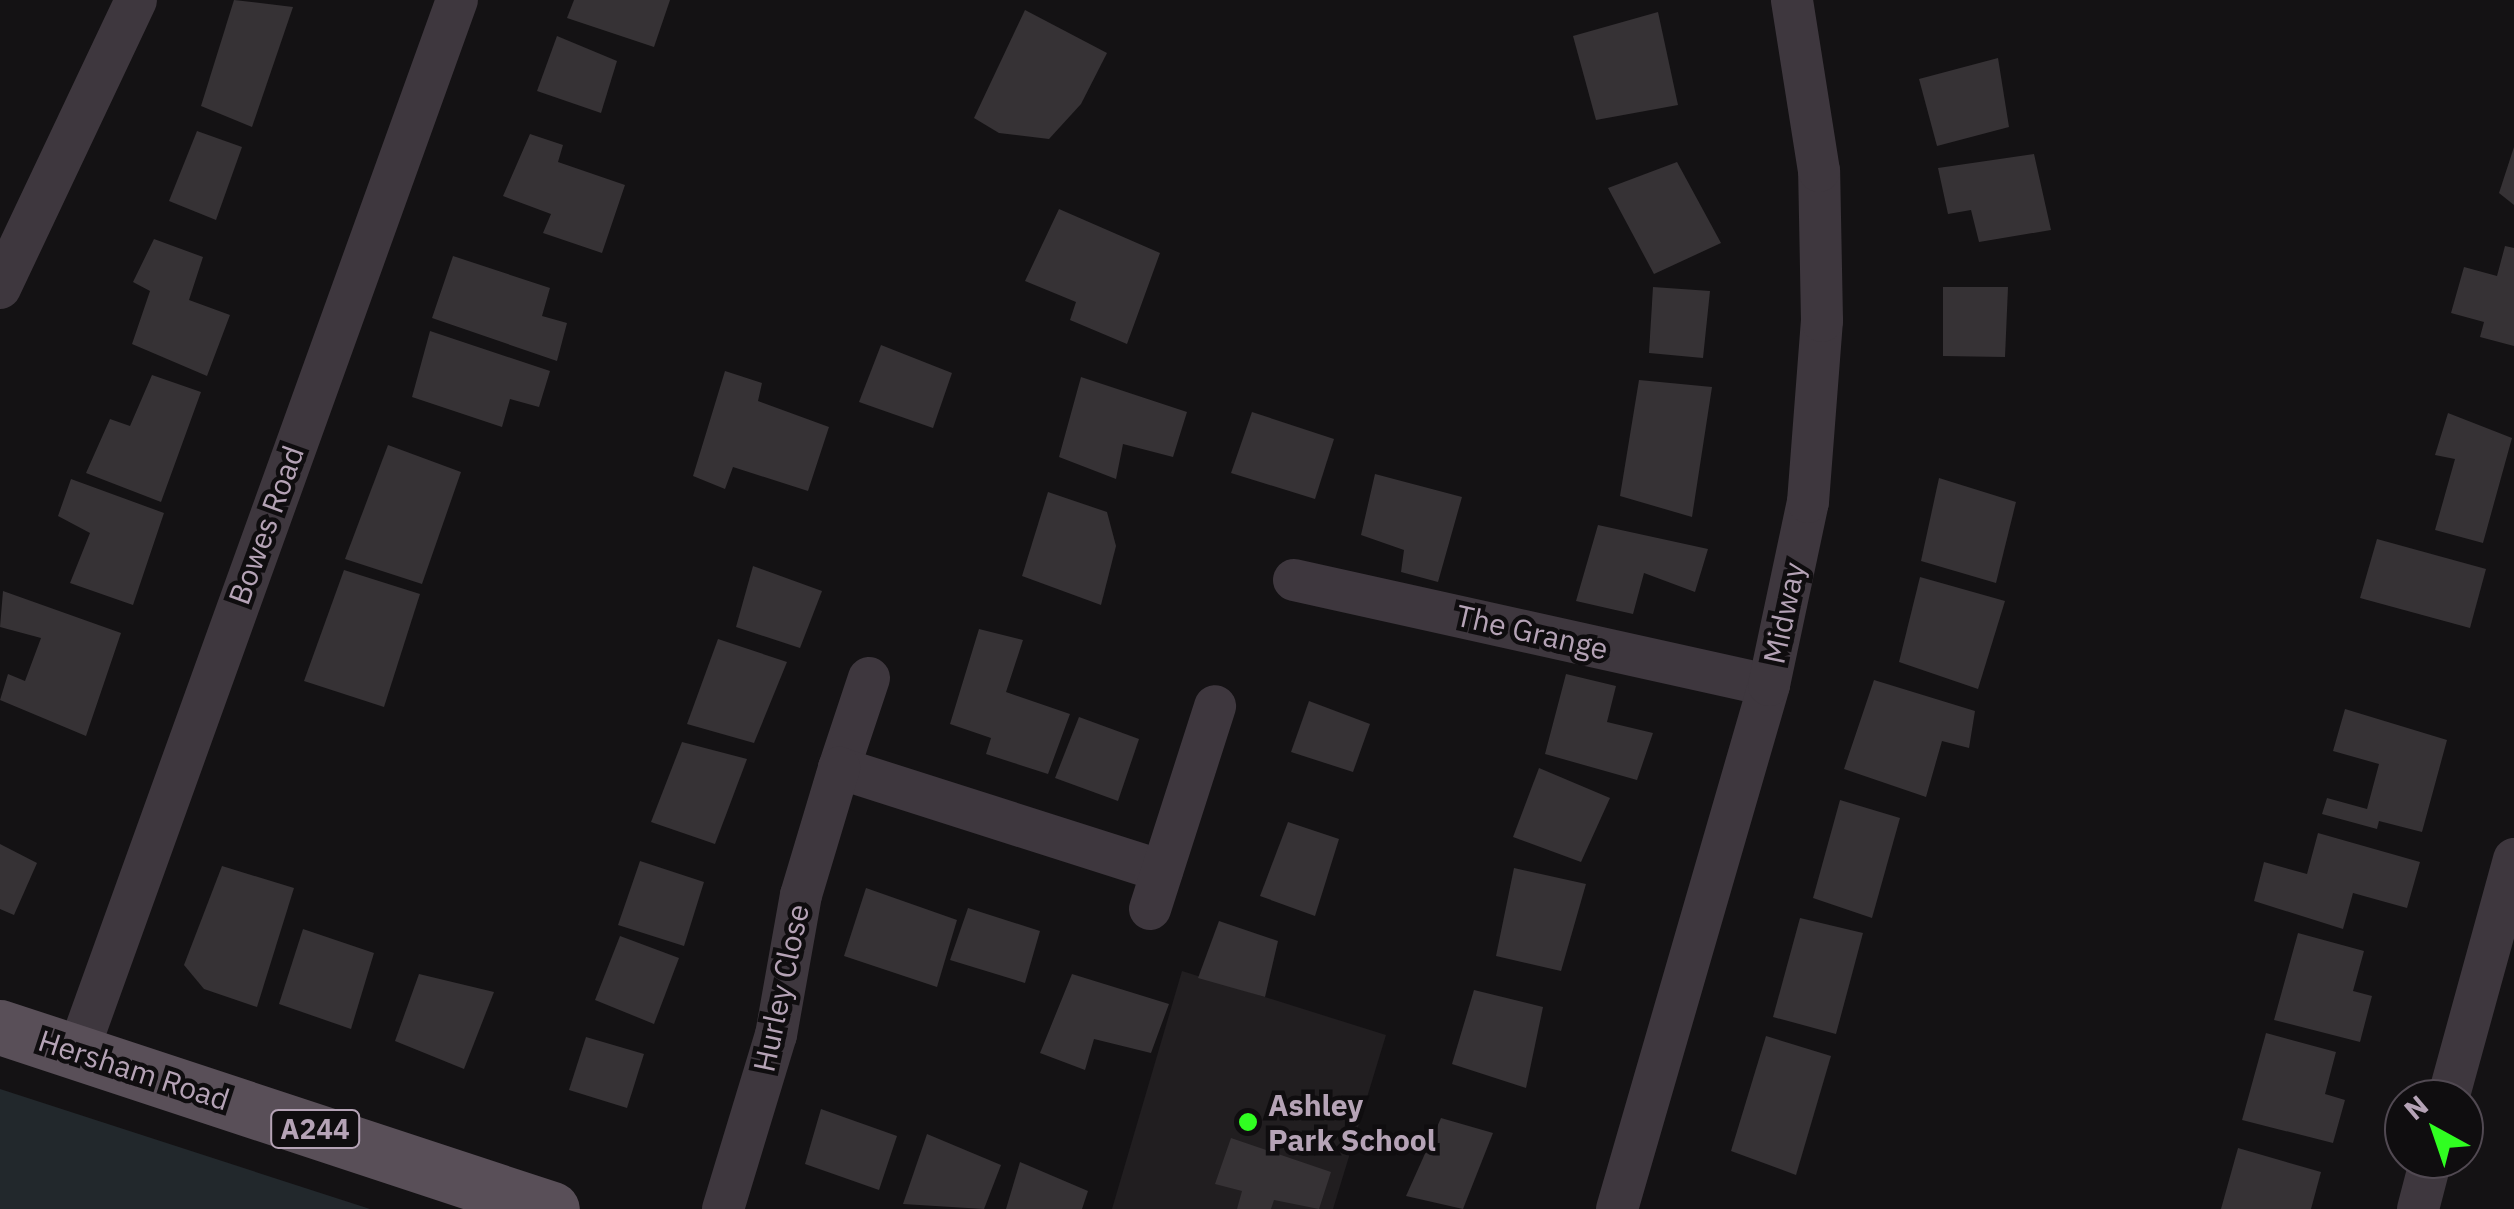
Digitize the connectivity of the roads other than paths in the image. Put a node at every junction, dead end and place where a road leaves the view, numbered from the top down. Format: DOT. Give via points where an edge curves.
graph roads {
  1 [pos="136,0"];
  2 [pos="457,0"];
  3 [pos="1792,0"];
  4 [pos="0,288"];
  5 [pos="1294,580"];
  6 [pos="868,678"];
  7 [pos="1769,685"];
  8 [pos="1215,706"];
  9 [pos="839,768"];
  10 [pos="2514,859"];
  11 [pos="0,1027"];
  12 [pos="78,1051"];
  13 [pos="2454,1079"];
  14 [pos="2426,1179"];
  15 [pos="552,1209"];
  16 [pos="723,1209"];
  17 [pos="1617,1209"];
  18 [pos="2418,1209"];
  1 -- 4 [label="street"];
  2 -- 12 [label="street, Bowes Road"];
  3 -- 7 [label="street, Midway" via="1819,172 1822,321 1808,502"];
  5 -- 7 [label="street, The Grange"];
  6 -- 9 [label="street, Hurley Close"];
  7 -- 17 [label="street, Midway"];
  8 -- 9 [label="street" via="1156,890"];
  9 -- 16 [label="street, Hurley Close" via="801,895 776,1034"];
  10 -- 13 [label="street"];
  11 -- 12 [label="main road, Hersham Road / A244"];
  12 -- 15 [label="main road, Hersham Road / A244"];
  14 -- 18 [label="street"];
}
